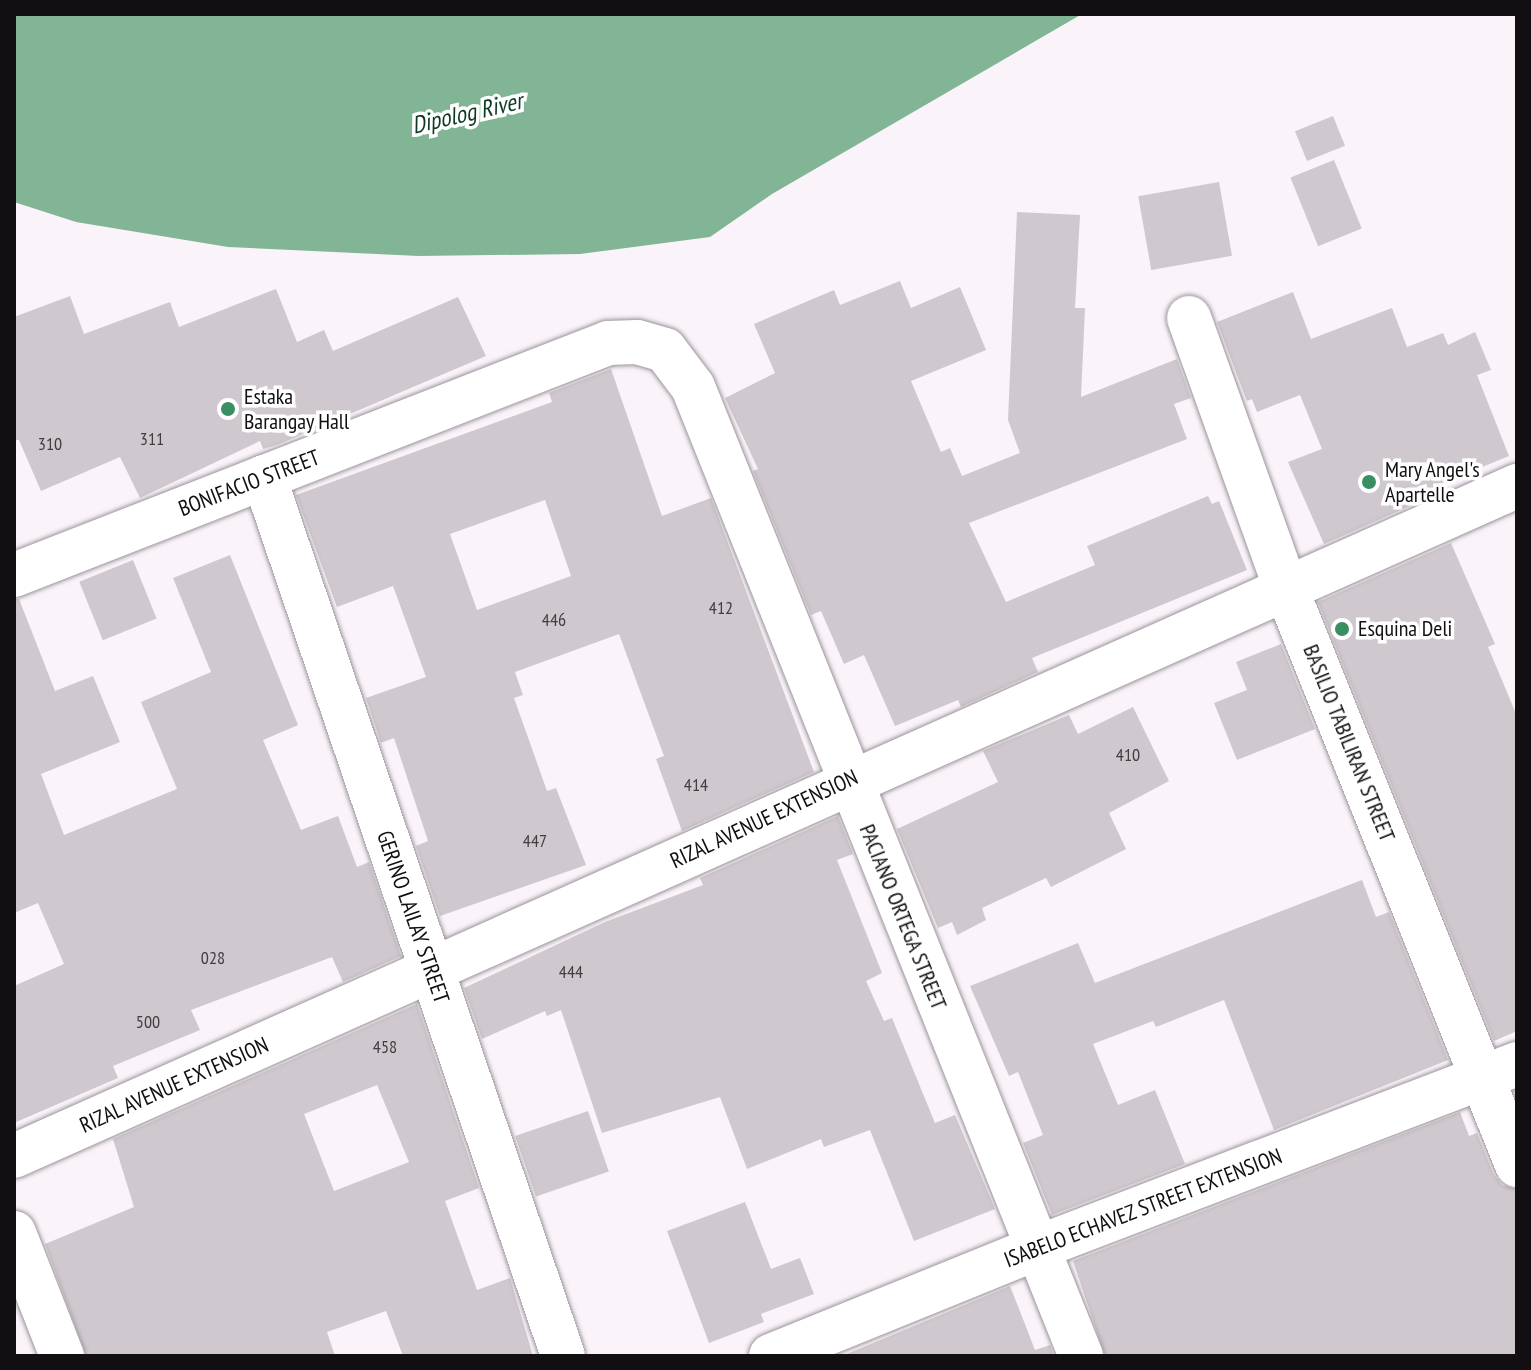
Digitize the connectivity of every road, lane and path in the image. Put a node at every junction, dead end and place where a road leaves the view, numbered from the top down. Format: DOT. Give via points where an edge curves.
graph roads {
  1 [pos="1189,318"];
  2 [pos="665,350"];
  3 [pos="264,477"];
  4 [pos="1517,486"];
  5 [pos="14,575"];
  6 [pos="1285,586"];
  7 [pos="847,781"];
  8 [pos="431,972"];
  9 [pos="1500,1070"];
  10 [pos="14,1156"];
  11 [pos="1517,1165"];
  12 [pos="14,1233"];
  13 [pos="1039,1247"];
  14 [pos="62,1356"];
  15 [pos="563,1356"];
  16 [pos="771,1356"];
  17 [pos="1081,1356"];
  1 -- 6 [label="street, BASILIO TABILIRAN STREET"];
  2 -- 3 [label="street, BONIFACIO STREET" via="637,342 608,343"];
  2 -- 7 [label="street, PACIANO ORTEGA STREET" via="693,387"];
  3 -- 5 [label="street, BONIFACIO STREET"];
  3 -- 8 [label="street, GERINO LAILAY STREET"];
  4 -- 6 [label="street, RIZAL AVENUE EXTENSION"];
  6 -- 7 [label="street, RIZAL AVENUE EXTENSION"];
  6 -- 9 [label="street, BASILIO TABILIRAN STREET"];
  7 -- 8 [label="street, RIZAL AVENUE EXTENSION"];
  7 -- 13 [label="street, PACIANO ORTEGA STREET"];
  8 -- 10 [label="street, RIZAL AVENUE EXTENSION"];
  8 -- 15 [label="street, GERINO LAILAY STREET"];
  9 -- 11 [label="street, BASILIO TABILIRAN STREET"];
  9 -- 13 [label="street, ISABELO ECHAVEZ STREET EXTENSION"];
  12 -- 14 [label="street"];
  13 -- 16 [label="street, ISABELO ECHAVEZ STREET EXTENSION"];
  13 -- 17 [label="street, PACIANO ORTEGA STREET"];
}
